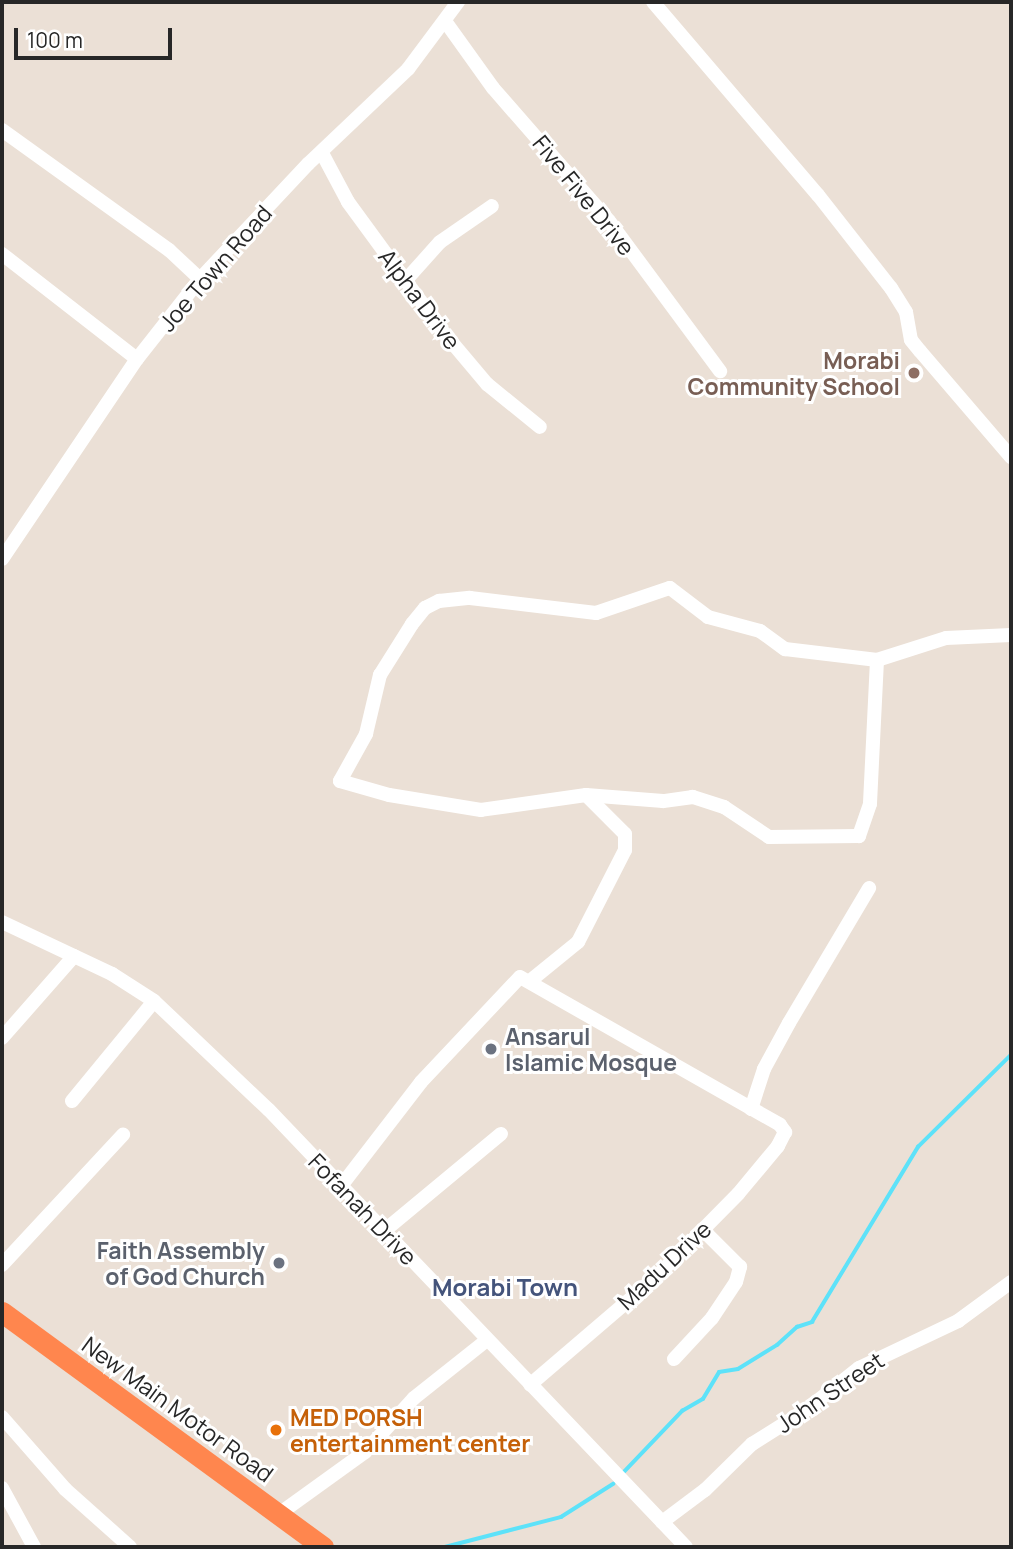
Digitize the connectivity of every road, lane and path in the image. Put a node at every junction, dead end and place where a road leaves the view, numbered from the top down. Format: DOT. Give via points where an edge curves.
graph roads {
  1 [pos="653,2"];
  2 [pos="456,3"];
  3 [pos="445,21"];
  4 [pos="2,130"];
  5 [pos="322,153"];
  6 [pos="492,206"];
  7 [pos="2,254"];
  8 [pos="200,279"];
  9 [pos="405,281"];
  10 [pos="136,359"];
  11 [pos="720,371"];
  12 [pos="540,427"];
  13 [pos="1011,457"];
  14 [pos="2,559"];
  15 [pos="1011,635"];
  16 [pos="877,660"];
  17 [pos="586,795"];
  18 [pos="869,888"];
  19 [pos="2,922"];
  20 [pos="75,956"];
  21 [pos="530,981"];
  22 [pos="154,1001"];
  23 [pos="2,1038"];
  24 [pos="72,1101"];
  25 [pos="751,1109"];
  26 [pos="501,1134"];
  27 [pos="123,1135"];
  28 [pos="341,1186"];
  29 [pos="703,1230"];
  30 [pos="384,1231"];
  31 [pos="2,1265"];
  32 [pos="1011,1282"];
  33 [pos="2,1312"];
  34 [pos="2,1324"];
  35 [pos="487,1340"];
  36 [pos="674,1359"];
  37 [pos="530,1385"];
  38 [pos="2,1417"];
  39 [pos="2,1488"];
  40 [pos="279,1514"];
  41 [pos="662,1522"];
  42 [pos="34,1547"];
  43 [pos="130,1547"];
  44 [pos="307,1547"];
  45 [pos="323,1547"];
  46 [pos="686,1547"];
  1 -- 13 [label="street" via="891,288 906,312 911,340"];
  2 -- 3 [label="street, Joe Town Road"];
  3 -- 5 [label="street, Joe Town Road" via="408,69"];
  3 -- 11 [label="street, Five Five Drive" via="493,88 609,221"];
  4 -- 8 [label="street" via="169,250"];
  5 -- 8 [label="street, Joe Town Road"];
  5 -- 9 [label="street, Alpha Drive" via="348,202"];
  6 -- 9 [label="street" via="440,242"];
  7 -- 10 [label="street"];
  8 -- 10 [label="street, Joe Town Road"];
  9 -- 12 [label="street, Alpha Drive" via="487,384"];
  10 -- 14 [label="street, Joe Town Road"];
  15 -- 16 [label="street" via="946,638"];
  16 -- 17 [label="street" via="870,804 859,836 769,837 706,798 646,801"];
  16 -- 17 [label="street" via="785,649 760,631 708,617 670,588 596,613 470,598 439,601 425,608 380,674 366,734 340,781 459,808"];
  17 -- 21 [label="street" via="625,834 625,850 578,942"];
  18 -- 25 [label="street" via="782,1034"];
  19 -- 20 [label="street, Fofanah Drive"];
  20 -- 22 [label="street, Fofanah Drive"];
  20 -- 23 [label="street"];
  21 -- 25 [label="street"];
  21 -- 28 [label="street" via="520,976 421,1082"];
  22 -- 24 [label="street"];
  22 -- 28 [label="street, Fofanah Drive" via="243,1084"];
  25 -- 29 [label="street, Madu Drive" via="785,1132 738,1194"];
  26 -- 30 [label="street"];
  27 -- 31 [label="street"];
  28 -- 30 [label="street, Fofanah Drive"];
  29 -- 36 [label="street" via="740,1267 736,1282 712,1318"];
  29 -- 37 [label="street, Madu Drive"];
  30 -- 35 [label="street, Fofanah Drive"];
  32 -- 41 [label="street, John Street" via="958,1321 859,1368 806,1410 752,1444 705,1490"];
  33 -- 40 [label="highway, New Main Motor Road"];
  34 -- 44 [label="highway, New Main Motor Road"];
  35 -- 37 [label="street, Fofanah Drive"];
  35 -- 40 [label="street" via="404,1408 365,1452"];
  37 -- 41 [label="street, Fofanah Drive"];
  38 -- 43 [label="street" via="65,1489"];
  39 -- 42 [label="street"];
  40 -- 45 [label="highway, New Main Motor Road"];
  41 -- 46 [label="street, Fofanah Drive"];
}
